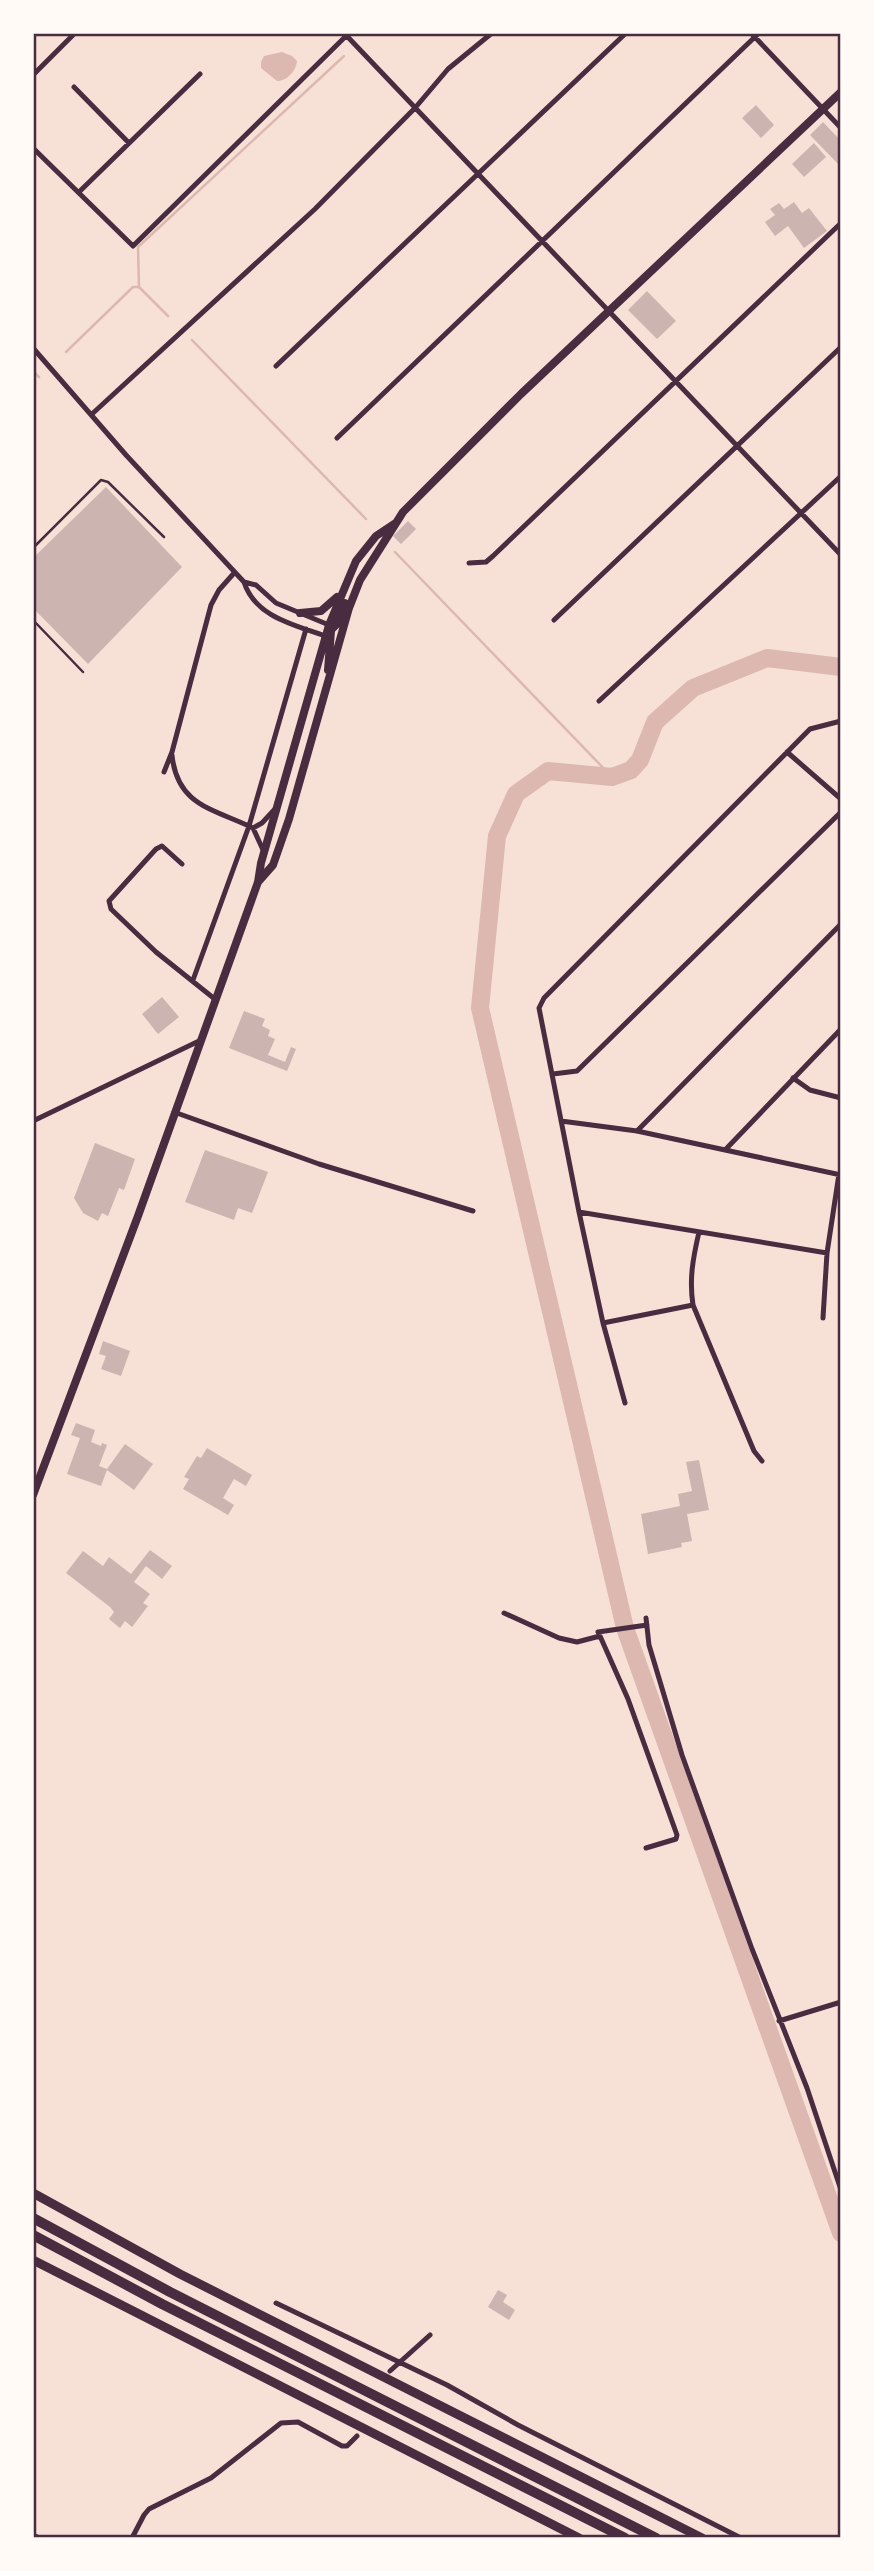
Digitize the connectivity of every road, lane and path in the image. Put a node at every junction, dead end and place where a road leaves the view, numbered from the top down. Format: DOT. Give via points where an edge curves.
graph roads {
  1 [pos="75,33"];
  2 [pos="492,33"];
  3 [pos="626,33"];
  4 [pos="346,34"];
  5 [pos="755,35"];
  6 [pos="200,74"];
  7 [pos="33,75"];
  8 [pos="74,87"];
  9 [pos="841,92"];
  10 [pos="415,108"];
  11 [pos="823,109"];
  12 [pos="841,128"];
  13 [pos="129,143"];
  14 [pos="33,148"];
  15 [pos="477,175"];
  16 [pos="79,192"];
  17 [pos="841,223"];
  18 [pos="542,241"];
  19 [pos="610,310"];
  20 [pos="841,347"];
  21 [pos="33,348"];
  22 [pos="276,366"];
  23 [pos="676,381"];
  24 [pos="92,414"];
  25 [pos="337,438"];
  26 [pos="737,446"];
  27 [pos="841,476"];
  28 [pos="800,513"];
  29 [pos="394,524"];
  30 [pos="164,537"];
  31 [pos="33,548"];
  32 [pos="841,555"];
  33 [pos="373,556"];
  34 [pos="469,563"];
  35 [pos="235,572"];
  36 [pos="244,582"];
  37 [pos="345,586"];
  38 [pos="300,613"];
  39 [pos="33,620"];
  40 [pos="554,620"];
  41 [pos="306,629"];
  42 [pos="328,630"];
  43 [pos="83,672"];
  44 [pos="327,680"];
  45 [pos="599,701"];
  46 [pos="841,721"];
  47 [pos="172,752"];
  48 [pos="787,752"];
  49 [pos="164,772"];
  50 [pos="841,799"];
  51 [pos="279,803"];
  52 [pos="841,812"];
  53 [pos="251,827"];
  54 [pos="264,853"];
  55 [pos="183,864"];
  56 [pos="258,882"];
  57 [pos="841,924"];
  58 [pos="193,980"];
  59 [pos="216,1000"];
  60 [pos="841,1029"];
  61 [pos="199,1041"];
  62 [pos="553,1074"];
  63 [pos="793,1078"];
  64 [pos="841,1098"];
  65 [pos="174,1111"];
  66 [pos="33,1121"];
  67 [pos="561,1121"];
  68 [pos="637,1131"];
  69 [pos="726,1149"];
  70 [pos="840,1175"];
  71 [pos="472,1211"];
  72 [pos="579,1212"];
  73 [pos="699,1232"];
  74 [pos="827,1253"];
  75 [pos="693,1305"];
  76 [pos="823,1318"];
  77 [pos="603,1323"];
  78 [pos="625,1403"];
  79 [pos="762,1461"];
  80 [pos="33,1495"];
  81 [pos="504,1613"];
  82 [pos="600,1636"];
  83 [pos="646,1848"];
  84 [pos="841,2002"];
  85 [pos="779,2021"];
  86 [pos="841,2190"];
  87 [pos="33,2193"];
  88 [pos="33,2218"];
  89 [pos="33,2235"];
  90 [pos="33,2260"];
  91 [pos="276,2303"];
  92 [pos="430,2336"];
  93 [pos="400,2361"];
  94 [pos="390,2371"];
  95 [pos="357,2436"];
  96 [pos="132,2538"];
  97 [pos="579,2538"];
  98 [pos="625,2538"];
  99 [pos="656,2538"];
  100 [pos="702,2538"];
  101 [pos="741,2538"];
  1 -- 7 [label="street"];
  2 -- 10 [label="street" via="448,69"];
  3 -- 15 [label="street"];
  4 -- 10 [label="street"];
  4 -- 16 [label="street" via="133,246"];
  5 -- 11 [label="street"];
  5 -- 18 [label="street"];
  6 -- 13 [label="street"];
  8 -- 13 [label="street"];
  9 -- 11 [label="main road"];
  10 -- 15 [label="street"];
  10 -- 24 [label="street" via="315,209"];
  11 -- 12 [label="street"];
  11 -- 19 [label="main road"];
  13 -- 16 [label="street"];
  14 -- 16 [label="street"];
  15 -- 18 [label="street"];
  15 -- 22 [label="street"];
  17 -- 23 [label="street"];
  18 -- 19 [label="street"];
  18 -- 25 [label="street"];
  19 -- 23 [label="street"];
  19 -- 29 [label="main road" via="447,466"];
  20 -- 26 [label="street"];
  21 -- 24 [label="street"];
  23 -- 26 [label="street"];
  23 -- 34 [label="street" via="493,556 486,562"];
  24 -- 35 [label="street"];
  26 -- 28 [label="street"];
  26 -- 40 [label="street"];
  27 -- 28 [label="street"];
  28 -- 32 [label="street"];
  28 -- 45 [label="street"];
  29 -- 33 [label="main road"];
  29 -- 37 [label="main road" via="366,547"];
  30 -- 31 [label="lane" via="101,480"];
  33 -- 42 [label="main road" via="360,570 339,622"];
  33 -- 44 [label="main road" via="349,608"];
  35 -- 36 [label="street"];
  35 -- 47 [label="street" via="211,605"];
  36 -- 38 [label="street" via="256,586 276,604"];
  36 -- 41 [label="street" via="270,615"];
  37 -- 38 [label="main road" via="328,607"];
  37 -- 42 [label="main road"];
  38 -- 42 [label="street"];
  39 -- 43 [label="lane"];
  41 -- 42 [label="street"];
  41 -- 53 [label="street"];
  42 -- 44 [label="main road"];
  42 -- 51 [label="main road"];
  44 -- 56 [label="main road" via="273,866"];
  46 -- 48 [label="street" via="810,729"];
  47 -- 49 [label="street"];
  47 -- 53 [label="street" via="174,775 187,795"];
  48 -- 50 [label="street"];
  48 -- 62 [label="street" via="544,998 539,1008"];
  51 -- 53 [label="street" via="262,823"];
  51 -- 54 [label="main road"];
  52 -- 62 [label="street" via="586,1063 577,1071"];
  53 -- 54 [label="street"];
  53 -- 58 [label="street"];
  54 -- 56 [label="main road"];
  55 -- 58 [label="street" via="162,846 108,901 156,952"];
  56 -- 59 [label="main road"];
  57 -- 68 [label="street"];
  58 -- 59 [label="street"];
  59 -- 61 [label="main road"];
  60 -- 63 [label="street"];
  61 -- 65 [label="main road"];
  61 -- 66 [label="street"];
  62 -- 67 [label="street"];
  63 -- 64 [label="street" via="810,1090"];
  63 -- 69 [label="street"];
  65 -- 71 [label="street" via="319,1164"];
  65 -- 80 [label="main road"];
  67 -- 68 [label="street"];
  67 -- 72 [label="street"];
  68 -- 69 [label="street"];
  69 -- 70 [label="street"];
  70 -- 74 [label="street"];
  72 -- 73 [label="street"];
  72 -- 77 [label="street"];
  73 -- 74 [label="street"];
  73 -- 75 [label="street" via="691,1263"];
  74 -- 76 [label="street"];
  75 -- 77 [label="street"];
  75 -- 79 [label="street"];
  77 -- 78 [label="street"];
  81 -- 82 [label="street" via="559,1638 577,1642"];
  82 -- 83 [label="street" via="677,1835 670,1843"];
  82 -- 85 [label="street" via="598,1632 647,1621 649,1645 682,1755"];
  84 -- 85 [label="street"];
  85 -- 86 [label="street"];
  87 -- 100 [label="main road" via="180,2274"];
  88 -- 99 [label="highway"];
  89 -- 98 [label="highway"];
  90 -- 97 [label="main road"];
  91 -- 93 [label="street"];
  92 -- 93 [label="street"];
  93 -- 94 [label="street"];
  93 -- 101 [label="street" via="517,2426"];
  95 -- 96 [label="street" via="342,2446 298,2422 281,2423 211,2478 149,2509"];
}
